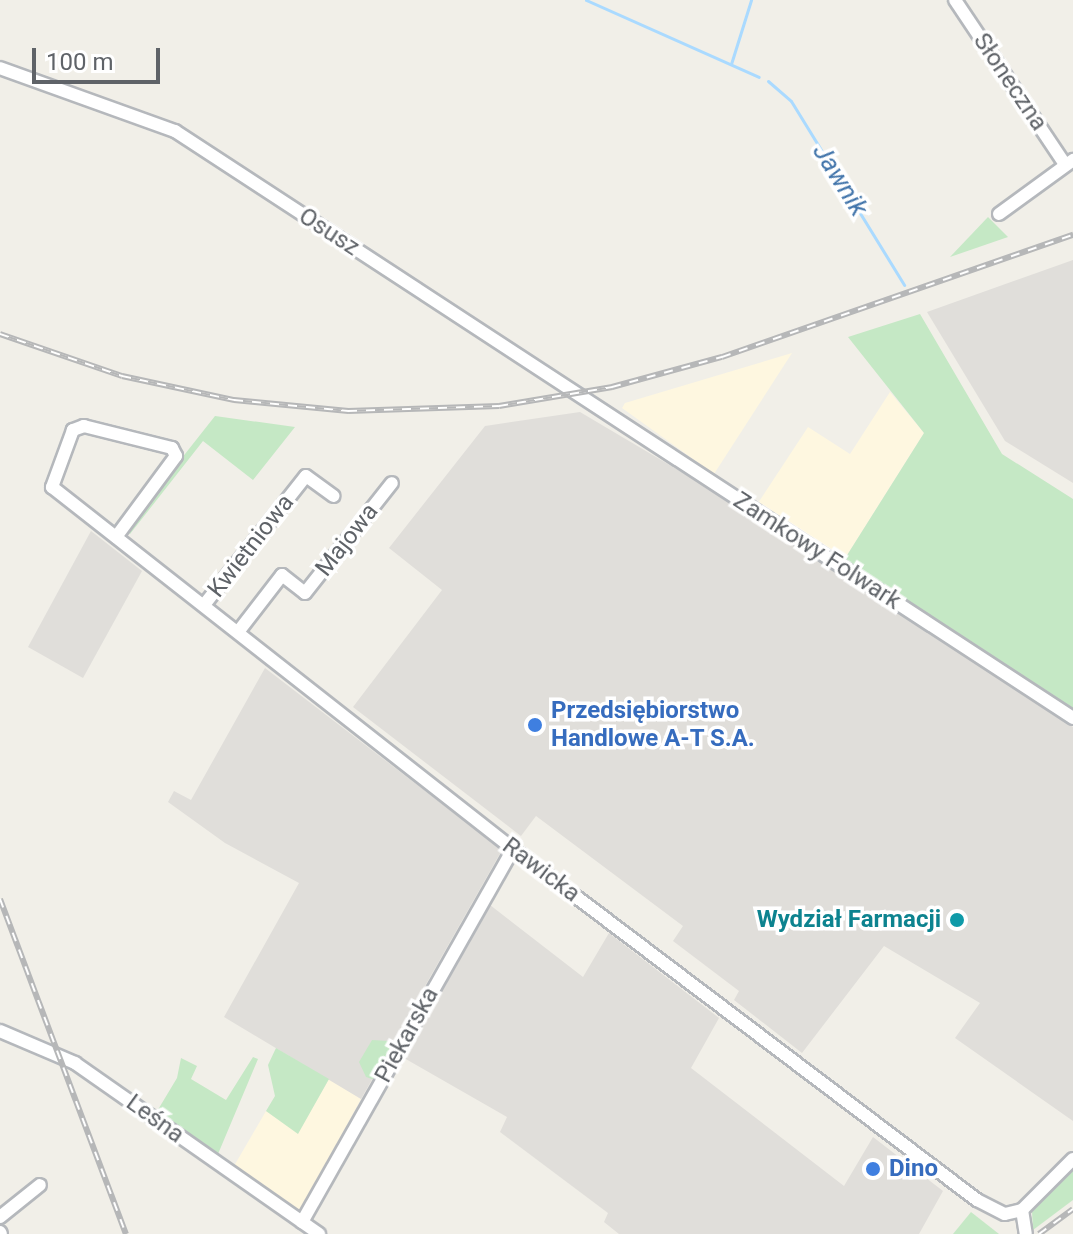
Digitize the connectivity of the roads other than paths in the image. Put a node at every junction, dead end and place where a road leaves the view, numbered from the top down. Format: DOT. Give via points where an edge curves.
graph roads {
  1 [pos="955,0"];
  2 [pos="0,68"];
  3 [pos="1069,162"];
  4 [pos="999,214"];
  5 [pos="561,383"];
  6 [pos="392,483"];
  7 [pos="334,496"];
  8 [pos="116,537"];
  9 [pos="204,605"];
  10 [pos="238,632"];
  11 [pos="1073,718"];
  12 [pos="513,849"];
  13 [pos="0,1031"];
  14 [pos="1073,1159"];
  15 [pos="40,1185"];
  16 [pos="1022,1210"];
  17 [pos="0,1217"];
  18 [pos="302,1222"];
  19 [pos="316,1233"];
  20 [pos="1026,1234"];
  1 -- 3 [label="street, Słoneczna"];
  2 -- 5 [label="street, Osusz" via="175,131"];
  3 -- 4 [label="street, Słoneczna"];
  5 -- 11 [label="street, Zamkowy Folwark"];
  6 -- 10 [label="street, Majowa" via="305,593 282,575"];
  7 -- 9 [label="street, Kwietniowa" via="306,476"];
  8 -- 8 [label="street, Rawicka" via="52,487 73,430 84,426 172,448 176,456"];
  8 -- 9 [label="street, Rawicka"];
  9 -- 10 [label="street, Rawicka"];
  10 -- 12 [label="street, Rawicka"];
  12 -- 16 [label="street, Rawicka" via="977,1200 1005,1214"];
  12 -- 18 [label="street, Piekarska"];
  13 -- 18 [label="street, Leśna" via="75,1063"];
  14 -- 16 [label="street"];
  15 -- 17 [label="street"];
  16 -- 20 [label="street"];
  18 -- 19 [label="street, Leśna"];
}
